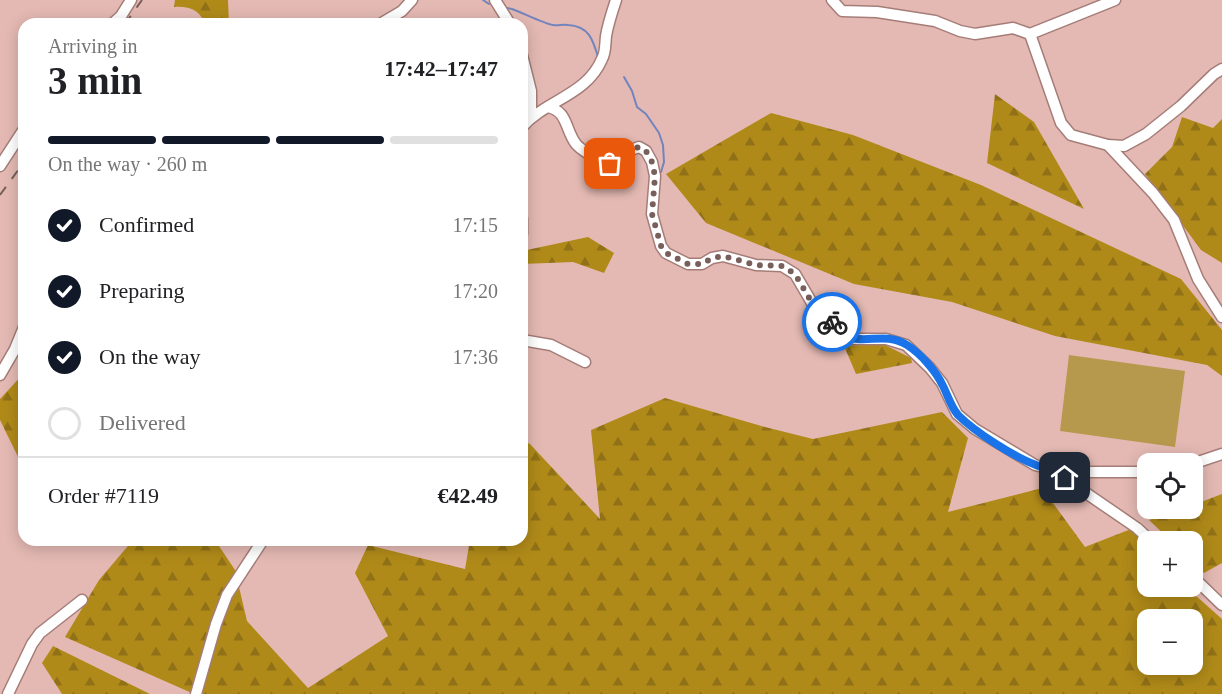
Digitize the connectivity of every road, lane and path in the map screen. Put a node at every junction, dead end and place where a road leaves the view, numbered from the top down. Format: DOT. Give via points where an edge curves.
graph roads {
  1 [pos="131,0"];
  2 [pos="412,0"];
  3 [pos="495,0"];
  4 [pos="616,0"];
  5 [pos="832,0"];
  6 [pos="1115,0"];
  7 [pos="119,18"];
  8 [pos="390,18"];
  9 [pos="506,18"];
  10 [pos="1030,34"];
  11 [pos="1222,69"];
  12 [pos="528,80"];
  13 [pos="548,108"];
  14 [pos="531,117"];
  15 [pos="528,120"];
  16 [pos="18,138"];
  17 [pos="1108,145"];
  18 [pos="0,166"];
  19 [pos="1222,317"];
  20 [pos="528,341"];
  21 [pos="18,342"];
  22 [pos="585,362"];
  23 [pos="0,375"];
  24 [pos="1222,454"];
  25 [pos="1203,460"];
  26 [pos="1051,469"];
  27 [pos="1137,472"];
  28 [pos="1140,531"];
  29 [pos="259,546"];
  30 [pos="1203,587"];
  31 [pos="82,600"];
  32 [pos="1222,605"];
  33 [pos="8,694"];
  34 [pos="196,694"];
  1 -- 7 [label="street"];
  2 -- 8 [label="street"];
  3 -- 9 [label="street"];
  4 -- 13 [label="street" via="604,56 596,72 579,89"];
  5 -- 10 [label="street" via="842,11 935,21 975,34 1013,28"];
  6 -- 10 [label="street"];
  10 -- 17 [label="street" via="1061,123 1071,135"];
  11 -- 17 [label="street" via="1146,134 1124,146"];
  12 -- 14 [label="street"];
  13 -- 14 [label="street"];
  13 -- 26 [label="street" via="564,116 575,142 597,159 615,163 631,150 639,147 646,151 655,176 652,214 666,253 688,264 702,264 723,256 756,265 782,266 795,274 812,303 839,333 851,339 886,339 906,345 942,383 957,414 1035,465"];
  14 -- 15 [label="street"];
  16 -- 18 [label="street"];
  17 -- 19 [label="street" via="1174,220 1198,279"];
  20 -- 22 [label="street" via="550,345"];
  21 -- 23 [label="street"];
  24 -- 25 [label="street"];
  26 -- 27 [label="street"];
  26 -- 28 [label="street"];
  29 -- 34 [label="street" via="218,616"];
  30 -- 32 [label="street"];
  31 -- 33 [label="street" via="40,633"];
}
